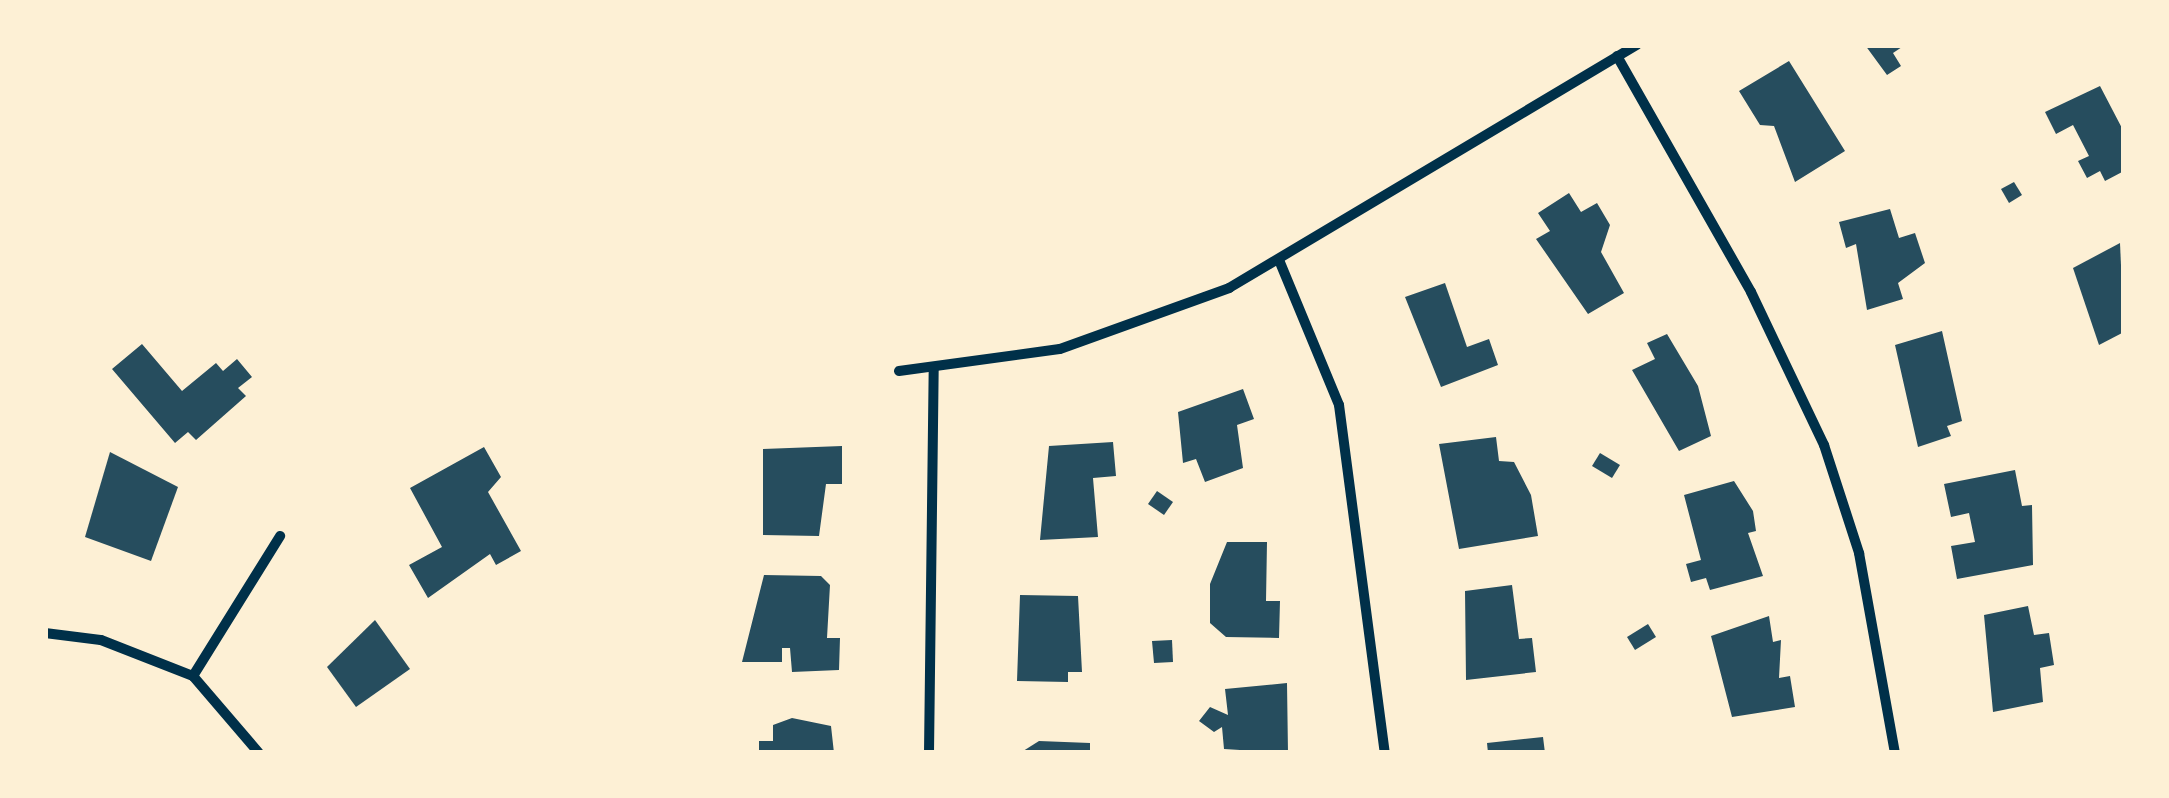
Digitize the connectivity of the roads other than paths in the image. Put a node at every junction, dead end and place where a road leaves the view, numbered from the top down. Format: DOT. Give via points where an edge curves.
graph roads {
  1 [pos="1636,45"];
  2 [pos="1618,56"];
  3 [pos="1278,260"];
  4 [pos="934,369"];
  5 [pos="899,371"];
  6 [pos="280,536"];
  7 [pos="45,633"];
  8 [pos="193,676"];
  9 [pos="258,753"];
  10 [pos="928,753"];
  11 [pos="1385,753"];
  12 [pos="1895,753"];
  1 -- 2 [label="street"];
  2 -- 3 [label="street"];
  2 -- 12 [label="street" via="1744,278 1824,445 1859,553"];
  3 -- 4 [label="street" via="1118,333"];
  3 -- 11 [label="street" via="1339,404"];
  4 -- 5 [label="street"];
  4 -- 10 [label="street"];
  6 -- 8 [label="street"];
  7 -- 8 [label="street" via="142,652"];
  8 -- 9 [label="street"];
}
